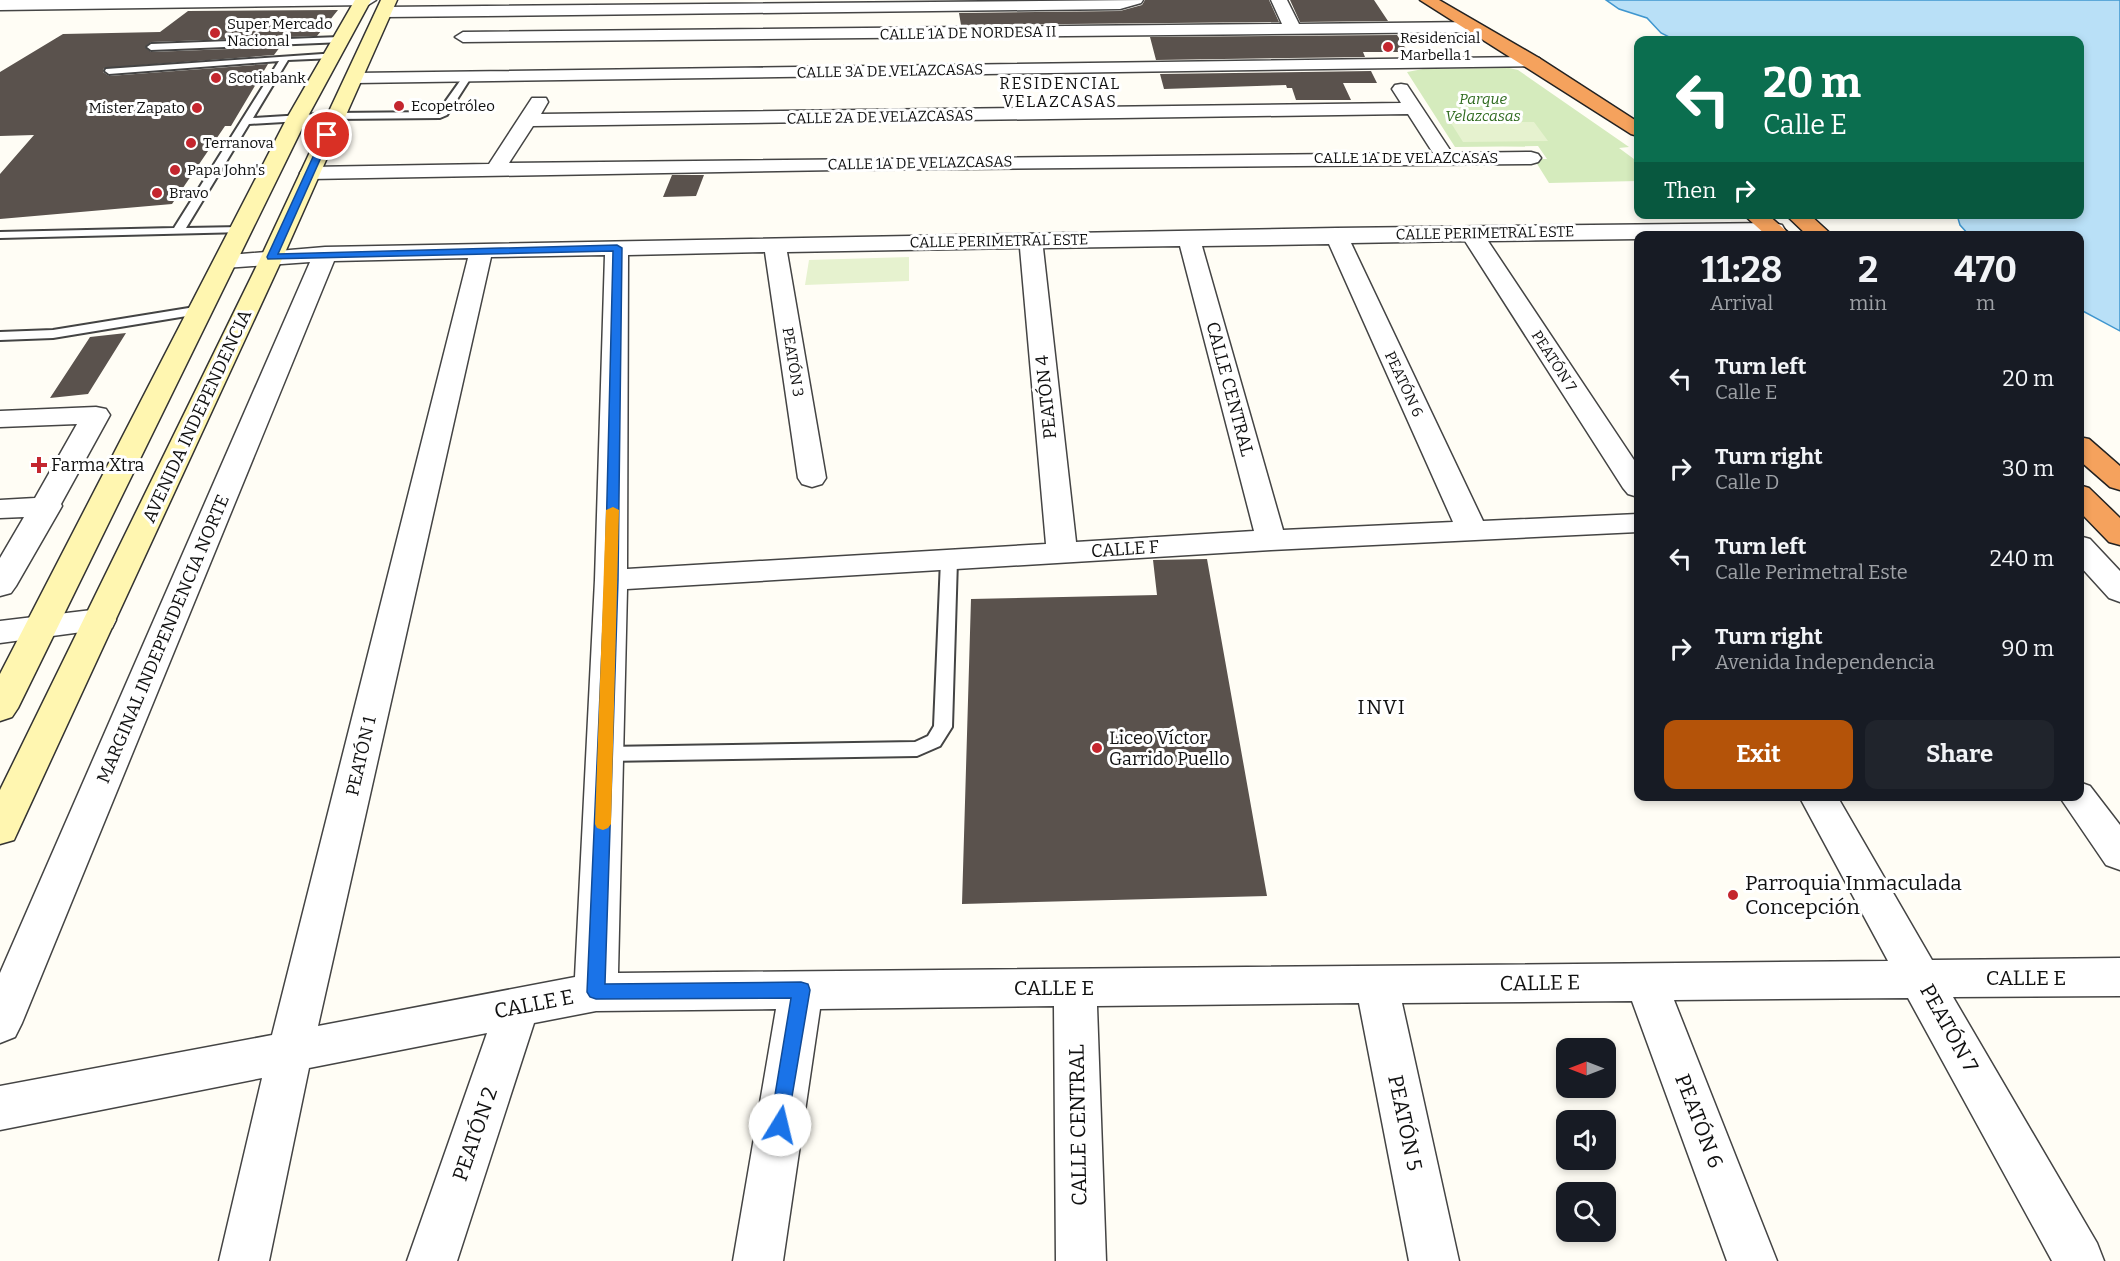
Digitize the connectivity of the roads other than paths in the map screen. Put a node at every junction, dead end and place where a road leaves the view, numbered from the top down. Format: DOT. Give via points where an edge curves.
graph roads {
  1 [pos="1279,0"];
  2 [pos="1428,0"];
  3 [pos="1133,1"];
  4 [pos="374,2"];
  5 [pos="875,3"];
  6 [pos="0,4"];
  7 [pos="27,4"];
  8 [pos="9,19"];
  9 [pos="1473,27"];
  10 [pos="1293,29"];
  11 [pos="868,34"];
  12 [pos="463,37"];
  13 [pos="151,47"];
  14 [pos="337,47"];
  15 [pos="285,58"];
  16 [pos="1533,62"];
  17 [pos="1385,63"];
  18 [pos="109,71"];
  19 [pos="556,75"];
  20 [pos="468,76"];
  21 [pos="355,78"];
  22 [pos="857,84"];
  23 [pos="1413,108"];
  24 [pos="335,116"];
  25 [pos="850,117"];
  26 [pos="297,118"];
  27 [pos="527,120"];
  28 [pos="246,121"];
  29 [pos="1634,127"];
  30 [pos="1446,158"];
  31 [pos="1530,158"];
  32 [pos="839,164"];
  33 [pos="495,170"];
  34 [pos="310,172"];
  35 [pos="1802,219"];
  36 [pos="1746,227"];
  37 [pos="241,230"];
  38 [pos="178,231"];
  39 [pos="1701,231"];
  40 [pos="1767,231"];
  41 [pos="1816,231"];
  42 [pos="1471,233"];
  43 [pos="0,235"];
  44 [pos="1336,236"];
  45 [pos="1633,237"];
  46 [pos="1189,238"];
  47 [pos="1031,241"];
  48 [pos="775,245"];
  49 [pos="617,248"];
  50 [pos="482,251"];
  51 [pos="325,254"];
  52 [pos="272,257"];
  53 [pos="225,261"];
  54 [pos="201,310"];
  55 [pos="0,336"];
  56 [pos="0,419"];
  57 [pos="2084,449"];
  58 [pos="812,478"];
  59 [pos="2120,481"];
  60 [pos="1634,482"];
  61 [pos="2084,499"];
  62 [pos="47,506"];
  63 [pos="0,509"];
  64 [pos="1634,523"];
  65 [pos="1473,532"];
  66 [pos="2120,535"];
  67 [pos="1271,540"];
  68 [pos="2084,551"];
  69 [pos="1062,554"];
  70 [pos="949,560"];
  71 [pos="611,580"];
  72 [pos="0,586"];
  73 [pos="2120,591"];
  74 [pos="100,620"];
  75 [pos="43,627"];
  76 [pos="0,632"];
  77 [pos="0,708"];
  78 [pos="605,754"];
  79 [pos="1820,801"];
  80 [pos="2081,801"];
  81 [pos="0,829"];
  82 [pos="2120,854"];
  83 [pos="2120,977"];
  84 [pos="1921,978"];
  85 [pos="1646,982"];
  86 [pos="1377,984"];
  87 [pos="1075,988"];
  88 [pos="801,990"];
  89 [pos="596,992"];
  90 [pos="518,1007"];
  91 [pos="0,1023"];
  92 [pos="290,1051"];
  93 [pos="0,1108"];
  94 [pos="244,1261"];
  95 [pos="432,1261"];
  96 [pos="758,1261"];
  97 [pos="1081,1261"];
  98 [pos="1434,1261"];
  99 [pos="1752,1261"];
  100 [pos="2079,1261"];
  1 -- 10 [label="street"];
  2 -- 9 [label="highway"];
  3 -- 5 [label="street"];
  4 -- 5 [label="street"];
  4 -- 7 [label="street"];
  4 -- 14 [label="main road"];
  4 -- 21 [label="main road, AVENIDA INDEPENDENCIA"];
  5 -- 11 [label="street"];
  6 -- 7 [label="street"];
  7 -- 8 [label="street"];
  9 -- 10 [label="street, CALLE 1A DE NORDESA II"];
  9 -- 16 [label="highway"];
  10 -- 11 [label="street, CALLE 1A DE NORDESA II"];
  11 -- 12 [label="street, CALLE 1A DE NORDESA II"];
  11 -- 22 [label="street"];
  13 -- 14 [label="lane"];
  14 -- 15 [label="lane"];
  14 -- 26 [label="main road"];
  15 -- 18 [label="lane"];
  15 -- 28 [label="lane"];
  16 -- 17 [label="street, CALLE 3A DE VELAZCASAS"];
  16 -- 29 [label="highway"];
  17 -- 22 [label="street, CALLE 3A DE VELAZCASAS"];
  17 -- 23 [label="street"];
  19 -- 20 [label="street, CALLE 3A DE VELAZCASAS"];
  19 -- 22 [label="street, CALLE 3A DE VELAZCASAS"];
  19 -- 27 [label="street"];
  20 -- 21 [label="street, CALLE 3A DE VELAZCASAS"];
  20 -- 24 [label="lane" via="440,115"];
  21 -- 24 [label="main road, AVENIDA INDEPENDENCIA"];
  22 -- 25 [label="street"];
  23 -- 25 [label="street, CALLE 2A DE VELAZCASAS"];
  23 -- 30 [label="street"];
  24 -- 26 [label="lane"];
  24 -- 34 [label="main road, AVENIDA INDEPENDENCIA"];
  25 -- 27 [label="street, CALLE 2A DE VELAZCASAS"];
  25 -- 32 [label="street"];
  26 -- 28 [label="lane"];
  26 -- 37 [label="main road"];
  27 -- 33 [label="street"];
  28 -- 38 [label="lane"];
  30 -- 31 [label="street, CALLE 1A DE VELAZCASAS"];
  30 -- 32 [label="street, CALLE 1A DE VELAZCASAS"];
  32 -- 33 [label="street, CALLE 1A DE VELAZCASAS"];
  33 -- 34 [label="street, CALLE 1A DE VELAZCASAS"];
  34 -- 52 [label="main road, AVENIDA INDEPENDENCIA"];
  35 -- 41 [label="highway"];
  36 -- 39 [label="street, CALLE PERIMETRAL ESTE"];
  36 -- 40 [label="street, CALLE PERIMETRAL ESTE"];
  37 -- 38 [label="lane"];
  37 -- 53 [label="main road"];
  38 -- 43 [label="lane"];
  42 -- 44 [label="street, CALLE PERIMETRAL ESTE"];
  42 -- 45 [label="street, CALLE PERIMETRAL ESTE"];
  42 -- 60 [label="street, PEATÓN 7"];
  44 -- 46 [label="street, CALLE PERIMETRAL ESTE"];
  44 -- 65 [label="street, PEATÓN 6"];
  46 -- 47 [label="street, CALLE PERIMETRAL ESTE"];
  46 -- 67 [label="street, CALLE CENTRAL"];
  47 -- 48 [label="street, CALLE PERIMETRAL ESTE"];
  47 -- 69 [label="street, PEATÓN 4"];
  48 -- 49 [label="street, CALLE PERIMETRAL ESTE"];
  48 -- 58 [label="street, PEATÓN 3"];
  49 -- 50 [label="street, CALLE PERIMETRAL ESTE"];
  49 -- 71 [label="street"];
  50 -- 51 [label="street, CALLE PERIMETRAL ESTE"];
  50 -- 92 [label="street, PEATÓN 1"];
  51 -- 52 [label="street, CALLE PERIMETRAL ESTE"];
  51 -- 91 [label="street, MARGINAL INDEPENDENCIA NORTE"];
  52 -- 53 [label="street, CALLE PERIMETRAL ESTE"];
  52 -- 74 [label="main road, AVENIDA INDEPENDENCIA"];
  53 -- 54 [label="main road"];
  54 -- 55 [label="lane" via="53,334"];
  54 -- 75 [label="main road"];
  56 -- 62 [label="street" via="96,415"];
  57 -- 59 [label="highway"];
  61 -- 66 [label="highway"];
  62 -- 63 [label="street"];
  62 -- 72 [label="street"];
  64 -- 65 [label="street, CALLE F"];
  65 -- 67 [label="street, CALLE F"];
  67 -- 69 [label="street, CALLE F"];
  68 -- 73 [label="street"];
  69 -- 70 [label="street, CALLE F"];
  70 -- 71 [label="street, CALLE F"];
  70 -- 78 [label="lane" via="943,727 934,741 917,748"];
  71 -- 78 [label="street"];
  74 -- 75 [label="street"];
  74 -- 81 [label="main road, AVENIDA INDEPENDENCIA"];
  75 -- 76 [label="street"];
  75 -- 77 [label="main road"];
  78 -- 89 [label="street"];
  79 -- 84 [label="street, PEATÓN 7"];
  80 -- 82 [label="street"];
  83 -- 84 [label="street, CALLE E"];
  84 -- 85 [label="street, CALLE E"];
  84 -- 100 [label="street, PEATÓN 7"];
  85 -- 86 [label="street, CALLE E"];
  85 -- 99 [label="street, PEATÓN 6"];
  86 -- 87 [label="street, CALLE E"];
  86 -- 98 [label="street, PEATÓN 5"];
  87 -- 88 [label="street, CALLE E"];
  87 -- 97 [label="street, CALLE CENTRAL"];
  88 -- 89 [label="street, CALLE E"];
  88 -- 96 [label="street"];
  89 -- 90 [label="street, CALLE E"];
  90 -- 92 [label="street, CALLE E"];
  90 -- 95 [label="street, PEATÓN 2"];
  92 -- 93 [label="street, CALLE E"];
  92 -- 94 [label="street, PEATÓN 1"];
}
